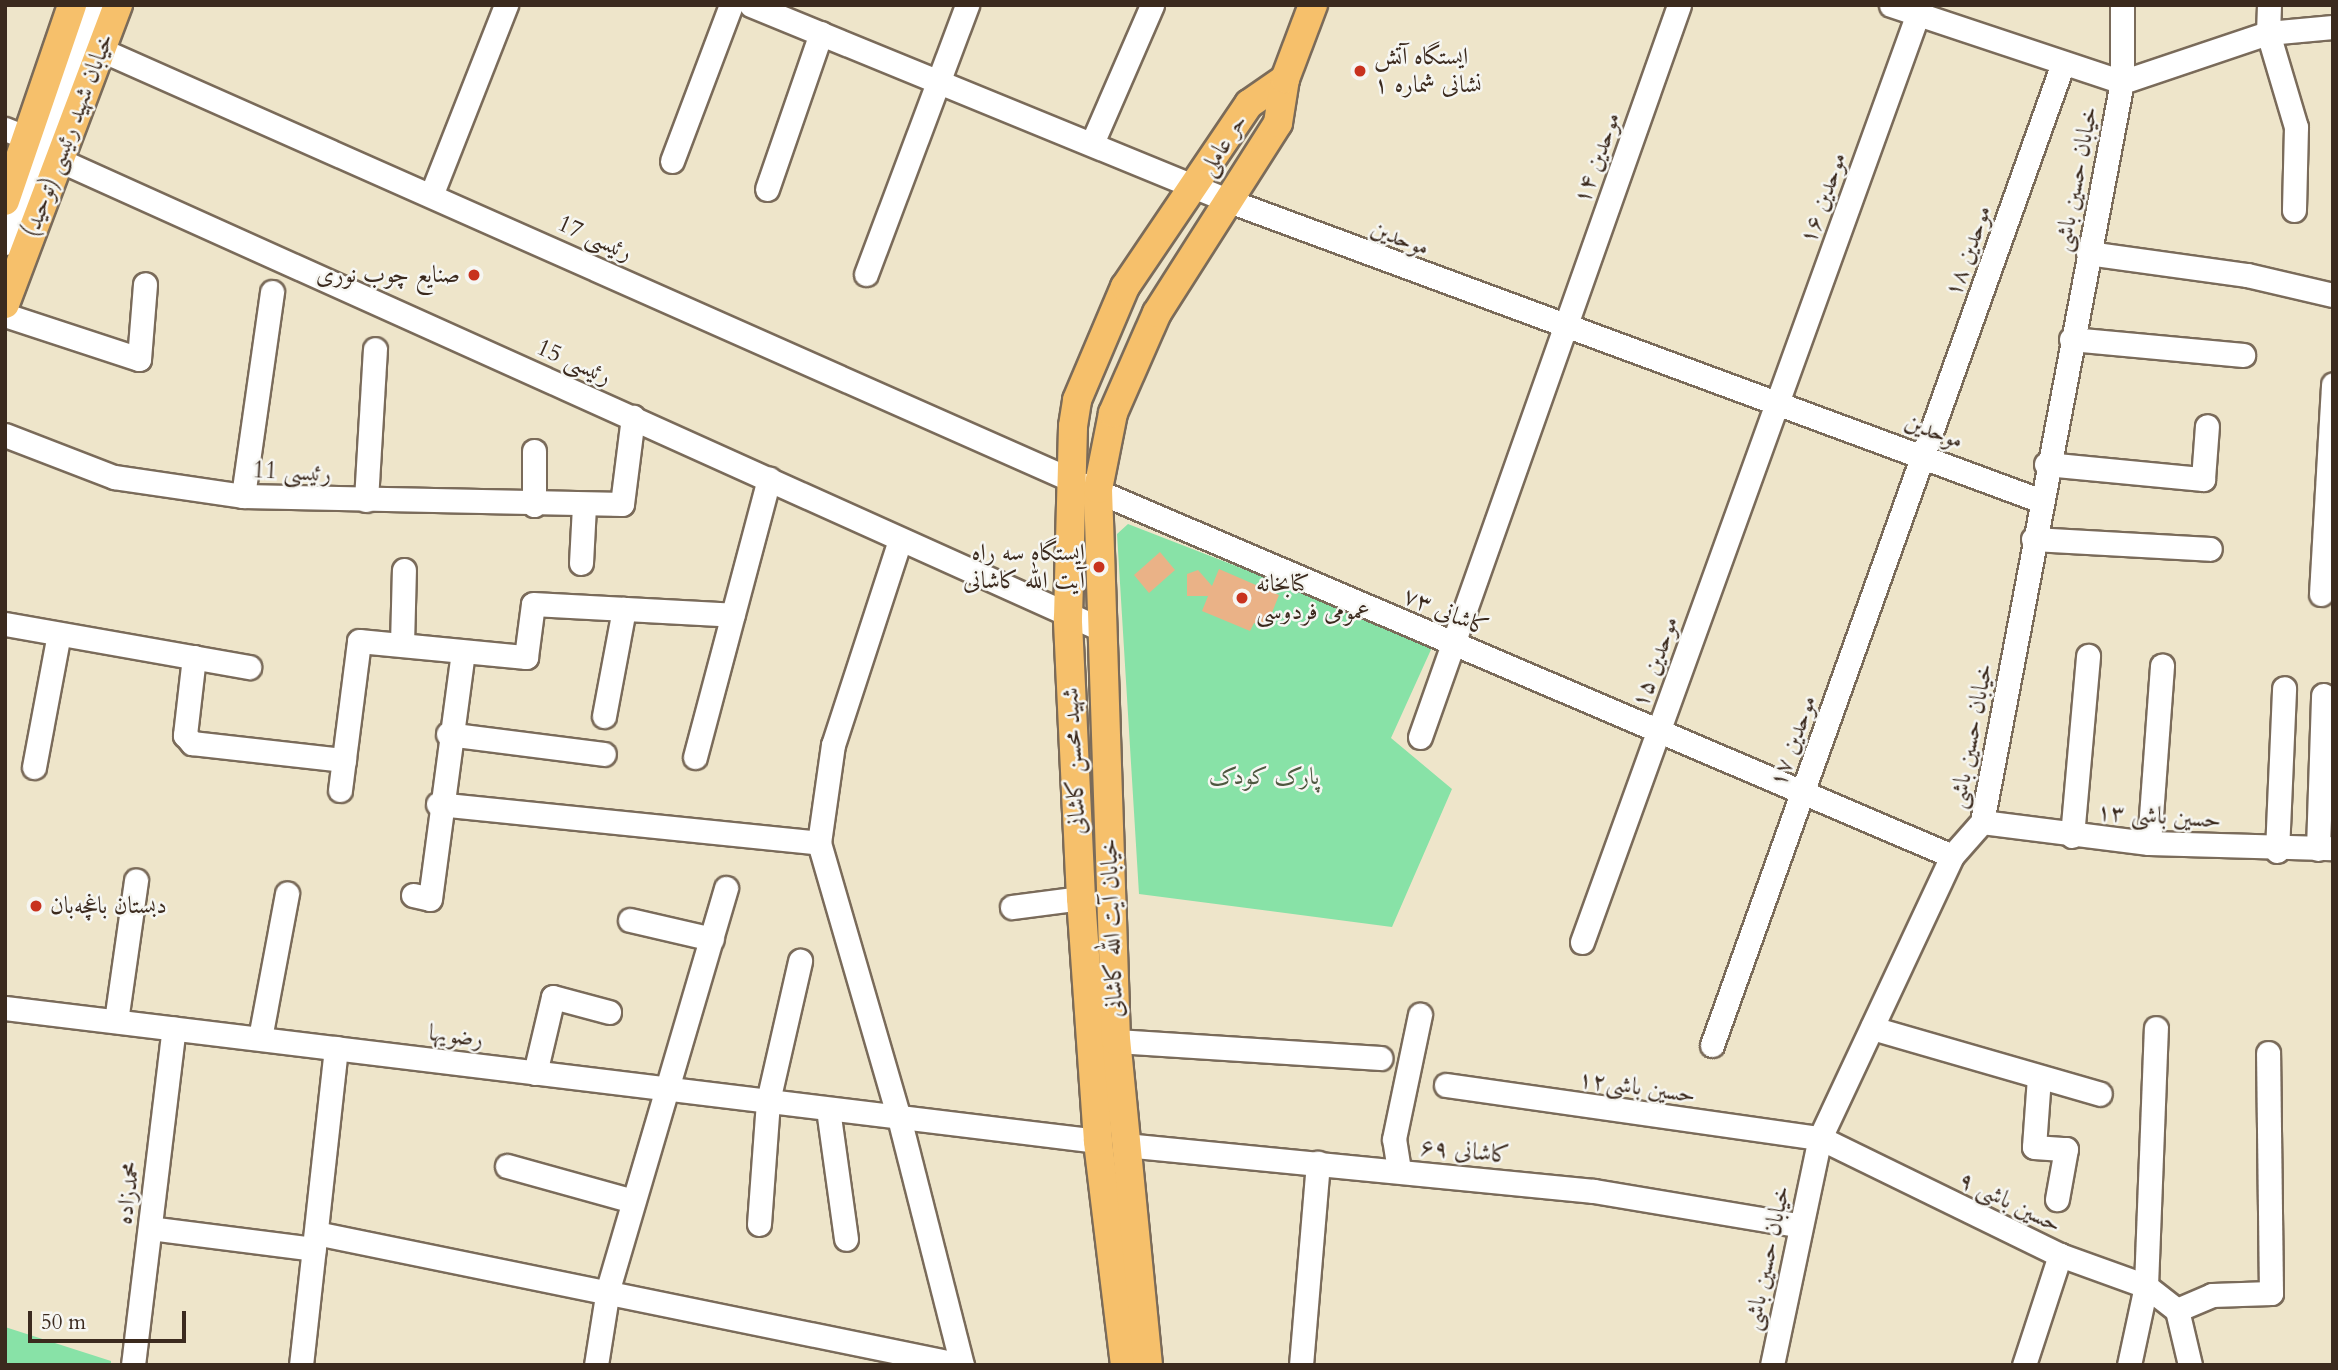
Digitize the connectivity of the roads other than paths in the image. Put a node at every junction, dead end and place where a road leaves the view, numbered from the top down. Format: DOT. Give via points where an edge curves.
graph roads {
  1 [pos="72,5"];
  2 [pos="97,5"];
  3 [pos="118,5"];
  4 [pos="506,5"];
  5 [pos="731,5"];
  6 [pos="751,5"];
  7 [pos="967,5"];
  8 [pos="1152,5"];
  9 [pos="1313,5"];
  10 [pos="1679,5"];
  11 [pos="1891,5"];
  12 [pos="2122,5"];
  13 [pos="2269,5"];
  14 [pos="1919,10"];
  15 [pos="2333,27"];
  16 [pos="821,33"];
  17 [pos="2268,33"];
  18 [pos="97,48"];
  19 [pos="2062,66"];
  20 [pos="940,78"];
  21 [pos="1285,79"];
  22 [pos="2122,82"];
  23 [pos="16,133"];
  24 [pos="1093,141"];
  25 [pos="57,159"];
  26 [pos="672,161"];
  27 [pos="1196,188"];
  28 [pos="767,189"];
  29 [pos="432,194"];
  30 [pos="5,201"];
  31 [pos="1232,202"];
  32 [pos="2294,210"];
  33 [pos="5,243"];
  34 [pos="2088,253"];
  35 [pos="866,274"];
  36 [pos="145,284"];
  37 [pos="272,292"];
  38 [pos="2333,295"];
  39 [pos="5,304"];
  40 [pos="5,315"];
  41 [pos="1564,329"];
  42 [pos="2071,339"];
  43 [pos="375,349"];
  44 [pos="2243,355"];
  45 [pos="2333,384"];
  46 [pos="1778,399"];
  47 [pos="632,416"];
  48 [pos="2207,426"];
  49 [pos="5,435"];
  50 [pos="534,452"];
  51 [pos="1923,455"];
  52 [pos="2046,464"];
  53 [pos="769,479"];
  54 [pos="1069,479"];
  55 [pos="1098,489"];
  56 [pos="243,496"];
  57 [pos="366,500"];
  58 [pos="2039,500"];
  59 [pos="534,505"];
  60 [pos="584,505"];
  61 [pos="2033,539"];
  62 [pos="900,540"];
  63 [pos="2210,549"];
  64 [pos="581,563"];
  65 [pos="404,570"];
  66 [pos="2321,593"];
  67 [pos="624,609"];
  68 [pos="733,615"];
  69 [pos="1068,618"];
  70 [pos="5,624"];
  71 [pos="1103,630"];
  72 [pos="59,634"];
  73 [pos="1453,643"];
  74 [pos="402,644"];
  75 [pos="463,653"];
  76 [pos="2088,656"];
  77 [pos="194,657"];
  78 [pos="2162,665"];
  79 [pos="248,667"];
  80 [pos="2284,688"];
  81 [pos="2323,695"];
  82 [pos="604,716"];
  83 [pos="1658,730"];
  84 [pos="448,734"];
  85 [pos="1420,737"];
  86 [pos="604,754"];
  87 [pos="695,757"];
  88 [pos="344,760"];
  89 [pos="34,767"];
  90 [pos="340,790"];
  91 [pos="1802,792"];
  92 [pos="438,804"];
  93 [pos="1982,822"];
  94 [pos="2072,836"];
  95 [pos="819,843"];
  96 [pos="2149,843"];
  97 [pos="2326,849"];
  98 [pos="2277,851"];
  99 [pos="1952,856"];
  100 [pos="136,880"];
  101 [pos="726,888"];
  102 [pos="288,894"];
  103 [pos="413,895"];
  104 [pos="1081,898"];
  105 [pos="1012,907"];
  106 [pos="630,920"];
  107 [pos="712,940"];
  108 [pos="1582,942"];
  109 [pos="800,961"];
  110 [pos="5,1008"];
  111 [pos="609,1012"];
  112 [pos="1420,1015"];
  113 [pos="116,1021"];
  114 [pos="174,1028"];
  115 [pos="1872,1028"];
  116 [pos="2156,1028"];
  117 [pos="260,1038"];
  118 [pos="1116,1041"];
  119 [pos="1712,1045"];
  120 [pos="336,1048"];
  121 [pos="2268,1053"];
  122 [pos="1380,1058"];
  123 [pos="535,1073"];
  124 [pos="2039,1077"];
  125 [pos="1446,1085"];
  126 [pos="664,1088"];
  127 [pos="2100,1094"];
  128 [pos="768,1101"];
  129 [pos="828,1109"];
  130 [pos="899,1118"];
  131 [pos="1820,1138"];
  132 [pos="1112,1143"];
  133 [pos="1318,1163"];
  134 [pos="507,1166"];
  135 [pos="1398,1170"];
  136 [pos="2057,1199"];
  137 [pos="633,1201"];
  138 [pos="759,1224"];
  139 [pos="1798,1225"];
  140 [pos="150,1228"];
  141 [pos="846,1239"];
  142 [pos="315,1241"];
  143 [pos="2060,1255"];
  144 [pos="2146,1286"];
  145 [pos="608,1289"];
  146 [pos="2177,1310"];
  147 [pos="133,1365"];
  148 [pos="302,1365"];
  149 [pos="596,1365"];
  150 [pos="961,1365"];
  151 [pos="1125,1365"];
  152 [pos="1148,1365"];
  153 [pos="1301,1365"];
  154 [pos="1772,1365"];
  155 [pos="2024,1365"];
  156 [pos="2129,1365"];
  157 [pos="2190,1365"];
  1 -- 23 [label="main road, خیابان شهید رئیسی (توحید)"];
  2 -- 33 [label="street" via="89,12"];
  3 -- 18 [label="main road, خیابان شهید رئیسی (توحید)"];
  4 -- 29 [label="street"];
  5 -- 26 [label="street"];
  6 -- 16 [label="street, موحدین"];
  7 -- 20 [label="street"];
  8 -- 24 [label="street"];
  9 -- 21 [label="main road, حر عاملی"];
  10 -- 41 [label="street, موحدین ۱۴"];
  11 -- 14 [label="street"];
  12 -- 22 [label="street, خیابان حسین باشی"];
  13 -- 17 [label="street"];
  14 -- 19 [label="street"];
  14 -- 46 [label="street, موحدین ۱۶"];
  15 -- 17 [label="street"];
  16 -- 20 [label="street, موحدین"];
  16 -- 28 [label="street"];
  17 -- 22 [label="street"];
  17 -- 32 [label="street" via="2296,127"];
  18 -- 25 [label="main road, خیابان شهید رئیسی (توحید)"];
  18 -- 29 [label="street, رئیسی 17"];
  19 -- 22 [label="street"];
  19 -- 51 [label="street, موحدین ۱۸"];
  20 -- 24 [label="street, موحدین"];
  20 -- 35 [label="street"];
  21 -- 27 [label="main road, حر عاملی" via="1249,104"];
  21 -- 31 [label="main road, حر عاملی" via="1278,123"];
  22 -- 34 [label="street, خیابان حسین باشی"];
  23 -- 30 [label="main road, خیابان شهید رئیسی (توحید)"];
  24 -- 27 [label="street, موحدین"];
  25 -- 39 [label="main road, خیابان شهید رئیسی (توحید)"];
  25 -- 47 [label="street, رئیسی 15"];
  27 -- 31 [label="street, موحدین"];
  27 -- 54 [label="main road, شهید محسن کاشانی" via="1125,287 1077,400"];
  29 -- 54 [label="street, رئیسی 17"];
  31 -- 41 [label="street, موحدین"];
  31 -- 55 [label="main road" via="1157,313 1113,413"];
  34 -- 38 [label="street" via="2247,275"];
  34 -- 42 [label="street, خیابان حسین باشی"];
  36 -- 40 [label="street" via="139,359"];
  37 -- 56 [label="street"];
  41 -- 46 [label="street, موحدین"];
  41 -- 73 [label="street, موحدین ۱۴"];
  42 -- 44 [label="street"];
  42 -- 52 [label="street, خیابان حسین باشی"];
  43 -- 57 [label="street"];
  45 -- 66 [label="street"];
  46 -- 51 [label="street, موحدین"];
  46 -- 83 [label="street, موحدین ۱۵"];
  47 -- 53 [label="street, رئیسی 15"];
  47 -- 60 [label="street, رئیسی 11" via="622,503"];
  48 -- 52 [label="street" via="2203,479"];
  49 -- 56 [label="street, رئیسی 11" via="114,477"];
  50 -- 59 [label="street"];
  51 -- 58 [label="street, موحدین"];
  51 -- 91 [label="street, موحدین ۱۷"];
  52 -- 58 [label="street, خیابان حسین باشی"];
  53 -- 62 [label="street, رئیسی 15"];
  53 -- 68 [label="street"];
  54 -- 55 [label="street, رئیسی 17"];
  54 -- 69 [label="main road, شهید محسن کاشانی"];
  55 -- 71 [label="main road, خیابان آیت الله کاشانی"];
  55 -- 73 [label="street, کاشانی ۷۳"];
  56 -- 57 [label="street, رئیسی 11"];
  57 -- 59 [label="street, رئیسی 11"];
  58 -- 61 [label="street, خیابان حسین باشی"];
  59 -- 60 [label="street, رئیسی 11"];
  60 -- 64 [label="street"];
  61 -- 63 [label="street"];
  61 -- 93 [label="street, خیابان حسین باشی"];
  62 -- 69 [label="street, رئیسی 15"];
  62 -- 95 [label="street" via="833,745"];
  65 -- 74 [label="street"];
  67 -- 68 [label="street"];
  67 -- 75 [label="street" via="533,604 526,657"];
  67 -- 82 [label="street"];
  68 -- 87 [label="street"];
  69 -- 71 [label="street, رئیسی 15"];
  69 -- 104 [label="main road, شهید محسن کاشانی"];
  70 -- 72 [label="street"];
  71 -- 118 [label="main road, خیابان آیت الله کاشانی"];
  72 -- 77 [label="street"];
  72 -- 89 [label="street"];
  73 -- 83 [label="street, کاشانی ۷۳"];
  73 -- 85 [label="street, موحدین ۱۴"];
  74 -- 75 [label="street"];
  74 -- 88 [label="street" via="359,641"];
  75 -- 84 [label="street"];
  76 -- 94 [label="street"];
  77 -- 79 [label="street"];
  77 -- 88 [label="street" via="185,735 192,743"];
  78 -- 96 [label="street"];
  80 -- 98 [label="street"];
  81 -- 97 [label="street"];
  83 -- 91 [label="street, کاشانی ۷۳"];
  83 -- 108 [label="street, موحدین ۱۵"];
  84 -- 86 [label="street"];
  84 -- 92 [label="street"];
  88 -- 90 [label="street"];
  91 -- 99 [label="street, کاشانی ۷۳"];
  91 -- 119 [label="street, موحدین ۱۷"];
  92 -- 95 [label="street"];
  92 -- 103 [label="street" via="430,898"];
  93 -- 94 [label="street, حسین باشی ۱۳"];
  93 -- 99 [label="street, خیابان حسین باشی"];
  94 -- 96 [label="street, حسین باشی ۱۳"];
  95 -- 130 [label="street"];
  96 -- 98 [label="street, حسین باشی ۱۳"];
  97 -- 98 [label="street, حسین باشی ۱۳"];
  99 -- 115 [label="street, خیابان حسین باشی"];
  100 -- 113 [label="street"];
  101 -- 107 [label="street"];
  102 -- 117 [label="street"];
  104 -- 105 [label="street"];
  104 -- 132 [label="main road, شهید محسن کاشانی"];
  106 -- 107 [label="street"];
  107 -- 126 [label="street"];
  109 -- 128 [label="street"];
  110 -- 113 [label="street, رضویها"];
  111 -- 123 [label="street" via="553,998"];
  112 -- 135 [label="street" via="1394,1139"];
  113 -- 114 [label="street, رضویها"];
  114 -- 117 [label="street, رضویها"];
  114 -- 140 [label="street, محمدزاده"];
  115 -- 124 [label="street"];
  115 -- 131 [label="street, خیابان حسین باشی"];
  116 -- 144 [label="street"];
  117 -- 120 [label="street, رضویها"];
  118 -- 122 [label="street"];
  118 -- 132 [label="main road, خیابان آیت الله کاشانی"];
  120 -- 123 [label="street, رضویها"];
  120 -- 142 [label="street"];
  121 -- 146 [label="street" via="2271,1293 2212,1295"];
  123 -- 126 [label="street, رضویها"];
  124 -- 127 [label="street"];
  124 -- 136 [label="street" via="2034,1147 2066,1149"];
  125 -- 131 [label="street, حسین باشی۱۲"];
  126 -- 128 [label="street, رضویها"];
  126 -- 137 [label="street"];
  128 -- 129 [label="street, رضویها"];
  128 -- 138 [label="street"];
  129 -- 130 [label="street, رضویها"];
  129 -- 141 [label="street"];
  130 -- 132 [label="street, رضویها"];
  130 -- 150 [label="street"];
  131 -- 139 [label="street, خیابان حسین باشی"];
  131 -- 143 [label="street, حسین باشی ۹"];
  132 -- 133 [label="street, کاشانی ۶۹"];
  132 -- 151 [label="main road, شهید محسن کاشانی"];
  132 -- 152 [label="main road, خیابان آیت الله کاشانی"];
  133 -- 135 [label="street, کاشانی ۶۹"];
  133 -- 153 [label="street"];
  134 -- 137 [label="street"];
  135 -- 139 [label="street, کاشانی ۶۹" via="1594,1191"];
  137 -- 145 [label="street"];
  139 -- 154 [label="street, خیابان حسین باشی"];
  140 -- 142 [label="street"];
  140 -- 147 [label="street, محمدزاده"];
  142 -- 145 [label="street"];
  142 -- 148 [label="street"];
  143 -- 144 [label="street, حسین باشی ۹"];
  143 -- 155 [label="street"];
  144 -- 146 [label="street, حسین باشی ۹"];
  144 -- 156 [label="street"];
  145 -- 149 [label="street"];
  145 -- 150 [label="street"];
  146 -- 157 [label="street"];
}
